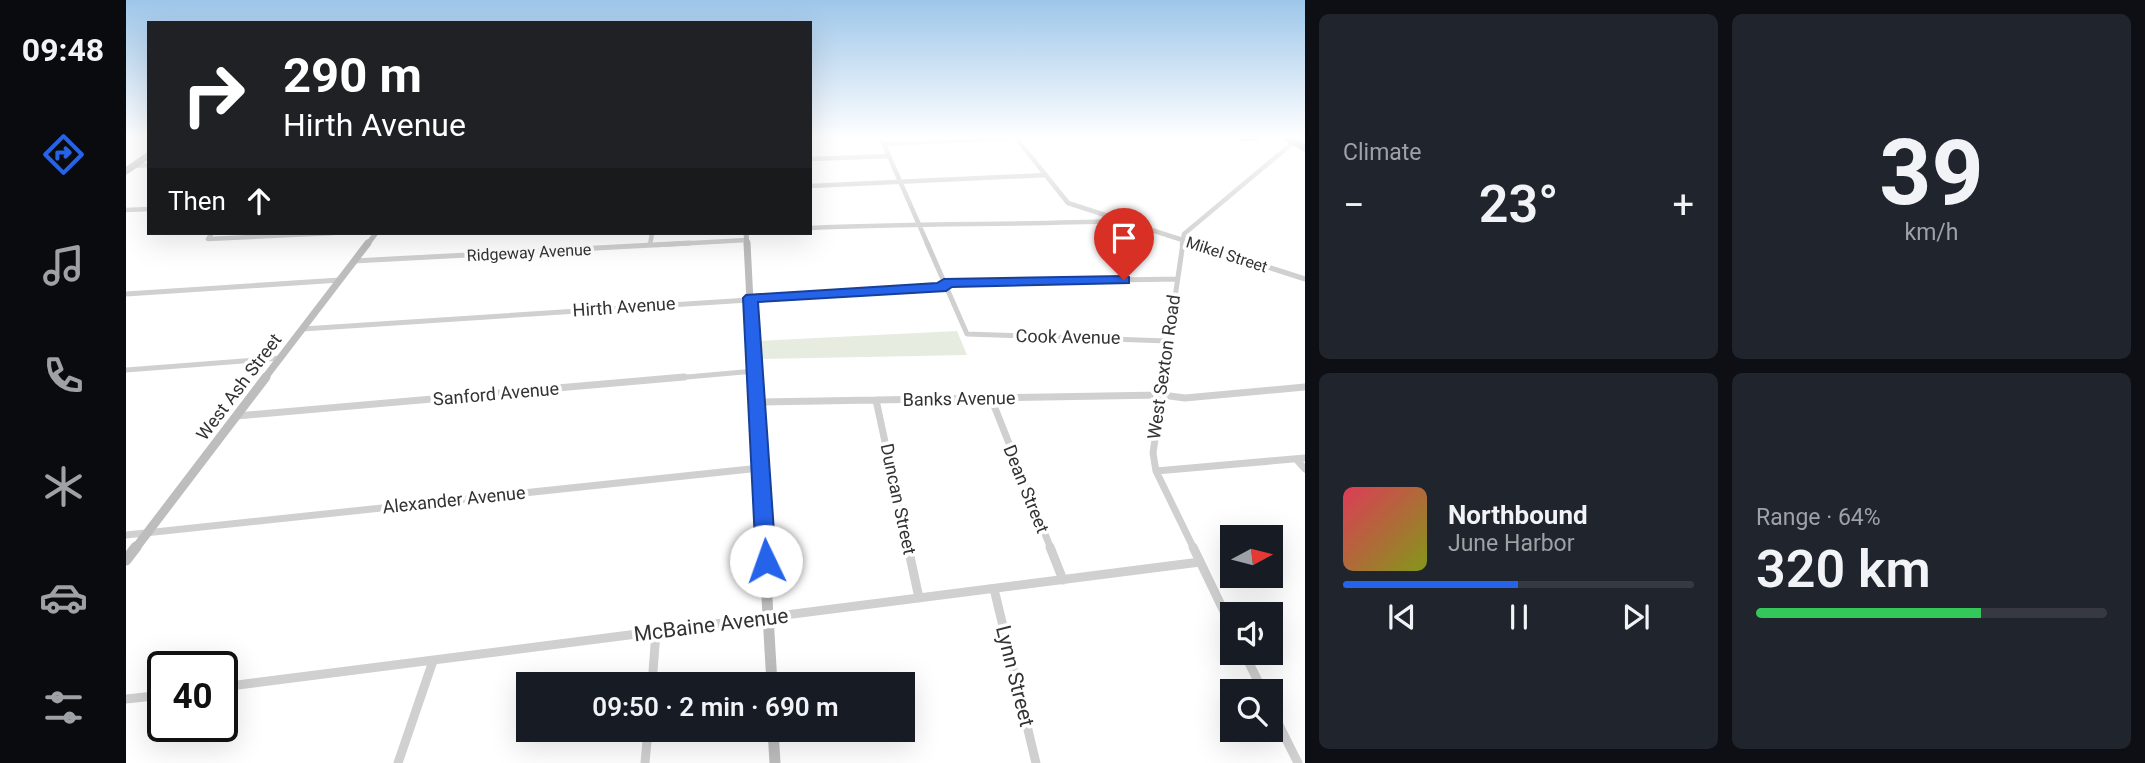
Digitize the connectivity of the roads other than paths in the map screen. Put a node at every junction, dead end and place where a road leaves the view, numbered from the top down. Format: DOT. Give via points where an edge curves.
graph roads {
  1 [pos="896,174"];
  2 [pos="1255,174"];
  3 [pos="1046,175"];
  4 [pos="900,182"];
  5 [pos="812,186"];
  6 [pos="147,209"];
  7 [pos="126,210"];
  8 [pos="1122,221"];
  9 [pos="918,223"];
  10 [pos="812,228"];
  11 [pos="211,235"];
  12 [pos="298,235"];
  13 [pos="374,235"];
  14 [pos="652,235"];
  15 [pos="746,236"];
  16 [pos="1182,240"];
  17 [pos="650,245"];
  18 [pos="354,261"];
  19 [pos="1176,279"];
  20 [pos="1305,279"];
  21 [pos="340,280"];
  22 [pos="945,285"];
  23 [pos="126,294"];
  24 [pos="750,298"];
  25 [pos="303,329"];
  26 [pos="1168,341"];
  27 [pos="281,358"];
  28 [pos="126,370"];
  29 [pos="755,372"];
  30 [pos="1305,387"];
  31 [pos="1162,395"];
  32 [pos="990,398"];
  33 [pos="876,400"];
  34 [pos="757,402"];
  35 [pos="237,416"];
  36 [pos="1301,458"];
  37 [pos="761,468"];
  38 [pos="1305,469"];
  39 [pos="1156,471"];
  40 [pos="147,533"];
  41 [pos="126,535"];
  42 [pos="126,561"];
  43 [pos="1200,562"];
  44 [pos="1063,580"];
  45 [pos="994,589"];
  46 [pos="919,598"];
  47 [pos="1220,603"];
  48 [pos="769,618"];
  49 [pos="656,632"];
  50 [pos="433,661"];
  51 [pos="653,672"];
  52 [pos="771,672"];
  53 [pos="238,685"];
  54 [pos="147,697"];
  55 [pos="126,699"];
  56 [pos="1283,733"];
  57 [pos="647,742"];
  58 [pos="774,742"];
  59 [pos="398,763"];
  60 [pos="645,763"];
  61 [pos="775,763"];
  62 [pos="1036,763"];
  63 [pos="1298,763"];
  1 -- 4 [label="street"];
  2 -- 16 [label="street"];
  3 -- 4 [label="street"];
  3 -- 8 [label="street, Mikel Street" via="1068,203"];
  4 -- 5 [label="street"];
  4 -- 9 [label="street"];
  6 -- 7 [label="street"];
  8 -- 9 [label="street" via="999,226"];
  8 -- 16 [label="street, Mikel Street"];
  9 -- 10 [label="street"];
  9 -- 22 [label="street"];
  11 -- 12 [label="street" via="208,240"];
  13 -- 18 [label="street, West Ash Street"];
  14 -- 17 [label="street"];
  15 -- 17 [label="street, Ridgeway Avenue"];
  15 -- 24 [label="street"];
  16 -- 19 [label="street, West Sexton Road"];
  16 -- 20 [label="street, Mikel Street"];
  17 -- 18 [label="street, Ridgeway Avenue"];
  18 -- 21 [label="street, West Ash Street"];
  19 -- 22 [label="street, Hirth Avenue"];
  19 -- 26 [label="street, West Sexton Road"];
  21 -- 23 [label="street"];
  21 -- 25 [label="street, West Ash Street"];
  22 -- 24 [label="street, Hirth Avenue"];
  22 -- 26 [label="street, Cook Avenue" via="967,334"];
  24 -- 25 [label="street, Hirth Avenue"];
  24 -- 29 [label="street"];
  25 -- 27 [label="street, West Ash Street"];
  26 -- 31 [label="street, West Sexton Road"];
  27 -- 28 [label="street"];
  27 -- 35 [label="street, West Ash Street"];
  29 -- 34 [label="street"];
  29 -- 35 [label="street, Sanford Avenue"];
  30 -- 31 [label="street, Banks Avenue" via="1185,398"];
  31 -- 32 [label="street, Banks Avenue"];
  31 -- 39 [label="street, West Sexton Road" via="1153,453"];
  32 -- 33 [label="street, Banks Avenue"];
  32 -- 44 [label="street, Dean Street"];
  33 -- 34 [label="street, Banks Avenue"];
  33 -- 46 [label="street, Duncan Street"];
  34 -- 37 [label="street"];
  35 -- 40 [label="street, West Ash Street"];
  36 -- 38 [label="street"];
  36 -- 39 [label="street"];
  37 -- 40 [label="street, Alexander Avenue"];
  37 -- 48 [label="street"];
  39 -- 43 [label="street, West Sexton Road"];
  40 -- 41 [label="street, Alexander Avenue"];
  40 -- 42 [label="street, West Ash Street"];
  43 -- 44 [label="street, McBaine Avenue"];
  43 -- 47 [label="street, West Sexton Road"];
  44 -- 45 [label="street, McBaine Avenue"];
  45 -- 46 [label="street, McBaine Avenue"];
  45 -- 62 [label="street, Lynn Street"];
  46 -- 48 [label="street, McBaine Avenue"];
  48 -- 49 [label="street, McBaine Avenue"];
  48 -- 52 [label="street"];
  49 -- 50 [label="street, McBaine Avenue"];
  49 -- 51 [label="street"];
  50 -- 53 [label="street, McBaine Avenue"];
  50 -- 59 [label="street"];
  54 -- 55 [label="street"];
  56 -- 63 [label="street"];
  57 -- 60 [label="street"];
  58 -- 61 [label="street"];
}
